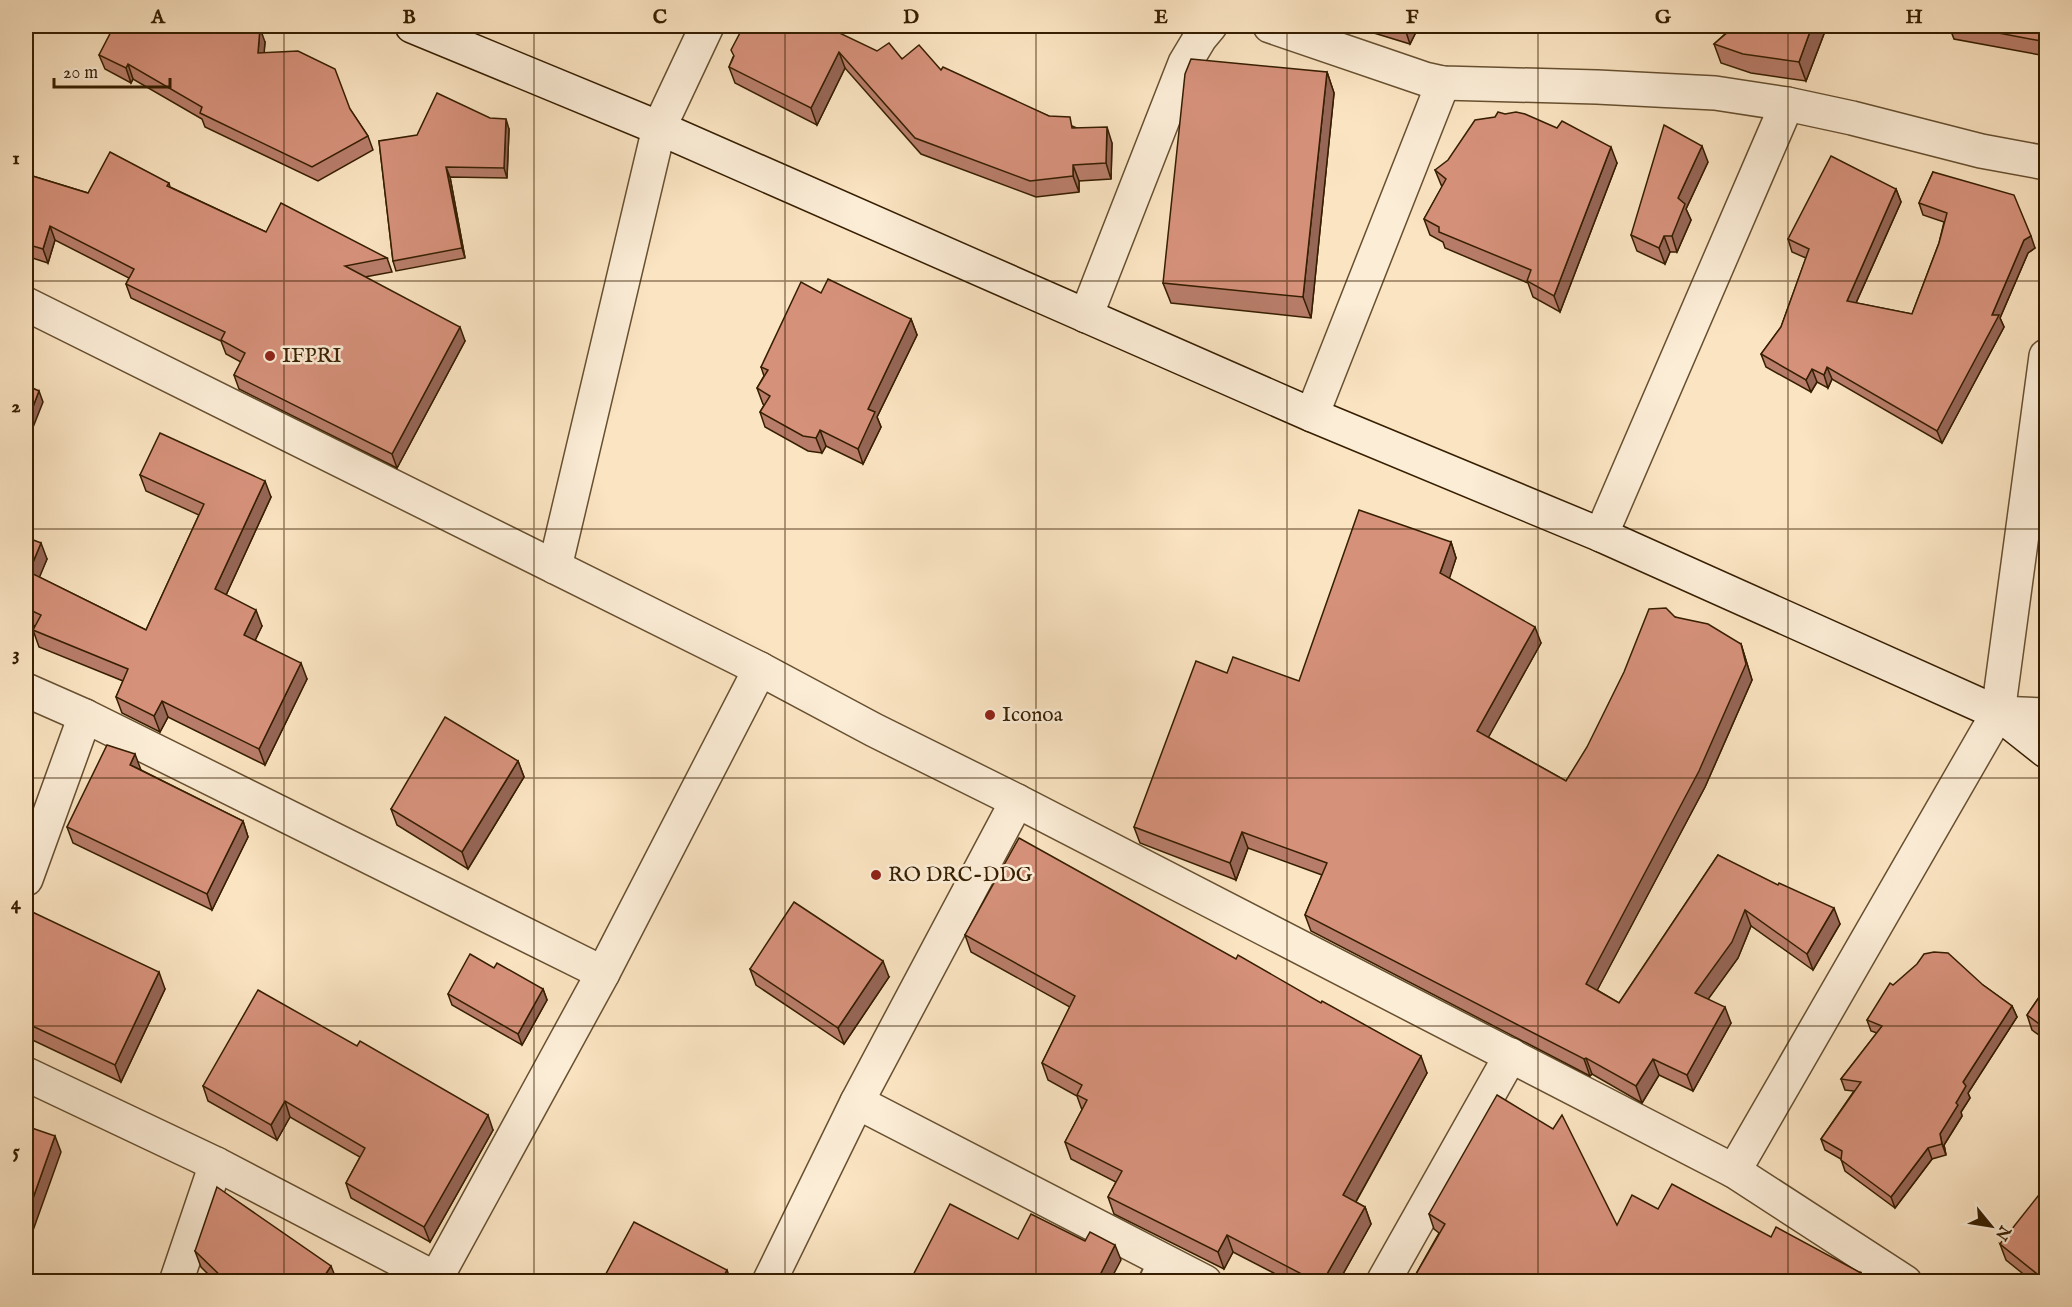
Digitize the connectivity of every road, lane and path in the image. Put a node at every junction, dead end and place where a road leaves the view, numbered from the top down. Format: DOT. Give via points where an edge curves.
graph roads {
  1 [pos="412,26"];
  2 [pos="707,26"];
  3 [pos="1210,26"];
  4 [pos="1270,26"];
  5 [pos="1443,83"];
  6 [pos="1787,104"];
  7 [pos="659,128"];
  8 [pos="2046,163"];
  9 [pos="26,304"];
  10 [pos="1086,316"];
  11 [pos="2046,356"];
  12 [pos="1312,415"];
  13 [pos="1600,535"];
  14 [pos="555,567"];
  15 [pos="760,669"];
  16 [pos="26,690"];
  17 [pos="1998,713"];
  18 [pos="2046,715"];
  19 [pos="85,716"];
  20 [pos="2046,751"];
  21 [pos="1017,801"];
  22 [pos="26,879"];
  23 [pos="603,973"];
  24 [pos="1511,1056"];
  25 [pos="26,1074"];
  26 [pos="857,1102"];
  27 [pos="216,1164"];
  28 [pos="1734,1171"];
  29 [pos="1155,1270"];
  30 [pos="1895,1278"];
  31 [pos="437,1280"];
  32 [pos="176,1281"];
  33 [pos="769,1281"];
  34 [pos="1205,1281"];
  35 [pos="1383,1281"];
  1 -- 7 [label="street"];
  2 -- 7 [label="street"];
  3 -- 10 [label="street" via="1185,63"];
  4 -- 5 [label="street"];
  5 -- 6 [label="street" via="1715,93"];
  5 -- 12 [label="street"];
  6 -- 8 [label="street"];
  6 -- 13 [label="street"];
  7 -- 10 [label="street"];
  7 -- 14 [label="street"];
  9 -- 14 [label="street"];
  10 -- 12 [label="street"];
  11 -- 17 [label="street"];
  12 -- 13 [label="street"];
  13 -- 17 [label="street"];
  14 -- 15 [label="street"];
  15 -- 21 [label="street"];
  15 -- 23 [label="street"];
  16 -- 19 [label="street"];
  17 -- 18 [label="street"];
  17 -- 20 [label="street"];
  17 -- 28 [label="street"];
  19 -- 22 [label="street"];
  19 -- 23 [label="street"];
  21 -- 24 [label="street"];
  21 -- 26 [label="street"];
  23 -- 31 [label="street"];
  24 -- 28 [label="street"];
  24 -- 35 [label="street"];
  25 -- 27 [label="street"];
  26 -- 29 [label="street"];
  26 -- 33 [label="street"];
  27 -- 31 [label="street"];
  27 -- 32 [label="street"];
  28 -- 30 [label="street"];
  29 -- 34 [label="street"];
}
